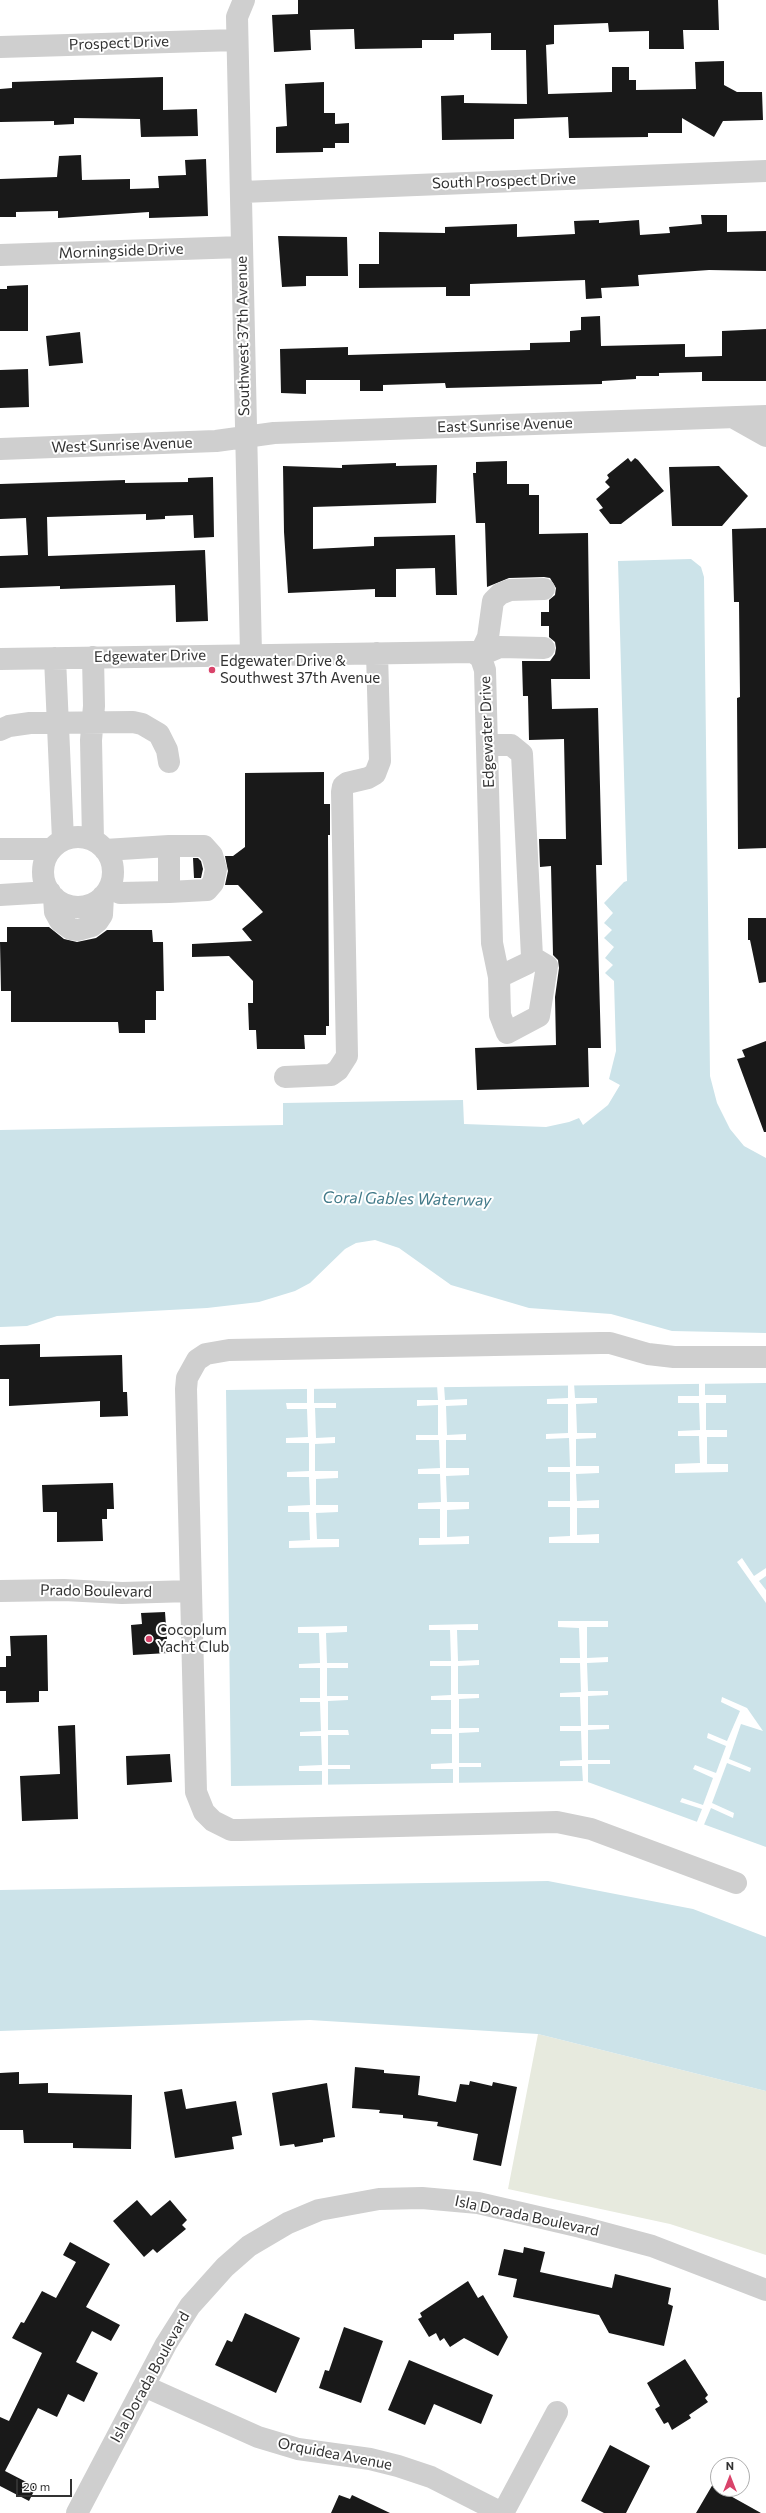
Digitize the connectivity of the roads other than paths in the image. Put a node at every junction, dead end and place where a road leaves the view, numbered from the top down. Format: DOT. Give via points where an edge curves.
graph roads {
  1 [pos="236,6"];
  2 [pos="238,40"];
  3 [pos="0,46"];
  4 [pos="766,171"];
  5 [pos="242,192"];
  6 [pos="242,247"];
  7 [pos="0,255"];
  8 [pos="766,416"];
  9 [pos="733,418"];
  10 [pos="766,436"];
  11 [pos="245,438"];
  12 [pos="0,449"];
  13 [pos="544,588"];
  14 [pos="544,648"];
  15 [pos="378,653"];
  16 [pos="251,654"];
  17 [pos="479,656"];
  18 [pos="93,657"];
  19 [pos="55,658"];
  20 [pos="0,659"];
  21 [pos="92,722"];
  22 [pos="58,723"];
  23 [pos="0,730"];
  24 [pos="488,746"];
  25 [pos="169,762"];
  26 [pos="525,831"];
  27 [pos="490,832"];
  28 [pos="57,845"];
  29 [pos="99,845"];
  30 [pos="169,846"];
  31 [pos="0,849"];
  32 [pos="106,892"];
  33 [pos="169,892"];
  34 [pos="0,895"];
  35 [pos="52,895"];
  36 [pos="532,957"];
  37 [pos="499,977"];
  38 [pos="285,1077"];
  39 [pos="766,1357"];
  40 [pos="0,1591"];
  41 [pos="192,1591"];
  42 [pos="736,1882"];
  43 [pos="766,2290"];
  44 [pos="144,2386"];
  45 [pos="557,2412"];
  46 [pos="77,2513"];
  47 [pos="503,2513"];
  1 -- 2 [label="street, Southwest 37th Avenue"];
  2 -- 3 [label="street, Prospect Drive"];
  2 -- 5 [label="street, Southwest 37th Avenue"];
  4 -- 5 [label="street, South Prospect Drive"];
  5 -- 6 [label="street, Southwest 37th Avenue"];
  6 -- 7 [label="street, Morningside Drive"];
  6 -- 11 [label="street, Southwest 37th Avenue"];
  8 -- 9 [label="street, East Sunrise Avenue"];
  9 -- 10 [label="street"];
  9 -- 11 [label="street, East Sunrise Avenue" via="274,433"];
  11 -- 12 [label="street, West Sunrise Avenue"];
  11 -- 16 [label="street, Southwest 37th Avenue"];
  13 -- 17 [label="street" via="510,590 500,594 493,601 488,636"];
  14 -- 17 [label="street" via="500,647"];
  15 -- 16 [label="street, Edgewater Drive"];
  15 -- 17 [label="street, Edgewater Drive" via="468,651"];
  15 -- 38 [label="street" via="380,761 375,774 347,783 343,786 342,792 347,1056 338,1070 331,1075"];
  16 -- 18 [label="street, Edgewater Drive"];
  17 -- 24 [label="street, Edgewater Drive" via="485,670"];
  18 -- 19 [label="street, Edgewater Drive"];
  18 -- 21 [label="street"];
  19 -- 20 [label="street, Edgewater Drive"];
  19 -- 22 [label="street" via="55,708"];
  21 -- 22 [label="street"];
  21 -- 25 [label="street" via="142,724 159,734 164,742"];
  21 -- 29 [label="street"];
  22 -- 23 [label="street" via="19,724"];
  22 -- 28 [label="street"];
  24 -- 26 [label="street" via="511,745 522,754"];
  24 -- 27 [label="street, Edgewater Drive"];
  26 -- 27 [label="street"];
  26 -- 36 [label="street"];
  27 -- 37 [label="street, Edgewater Drive" via="492,943"];
  28 -- 29 [label="street" via="82,837"];
  28 -- 31 [label="street"];
  28 -- 35 [label="street" via="45,859 42,871 44,882"];
  29 -- 30 [label="street"];
  29 -- 32 [label="street" via="111,861 113,870"];
  30 -- 33 [label="street"];
  30 -- 33 [label="street" via="204,846 212,855 216,869 213,883 207,890"];
  32 -- 33 [label="street"];
  32 -- 35 [label="street" via="96,902 78,906 68,905"];
  34 -- 35 [label="street"];
  36 -- 37 [label="street" via="528,963"];
  36 -- 37 [label="street, Edgewater Drive" via="548,966 539,1016 507,1034 500,1015"];
  39 -- 41 [label="street" via="674,1357 648,1354 610,1343 228,1350 206,1354 191,1368 186,1389"];
  40 -- 41 [label="street, Prado Boulevard"];
  41 -- 42 [label="street" via="196,1792 204,1812 222,1826 240,1830 557,1822 591,1829"];
  43 -- 44 [label="street, Isla Dorada Boulevard" via="652,2246 507,2209 458,2200 422,2198 346,2203 288,2222 234,2258 190,2306"];
  44 -- 46 [label="street, Isla Dorada Boulevard"];
  44 -- 47 [label="street, Orquidea Avenue" via="264,2439 298,2449 370,2459 398,2466 430,2477"];
  45 -- 47 [label="street"];
}
